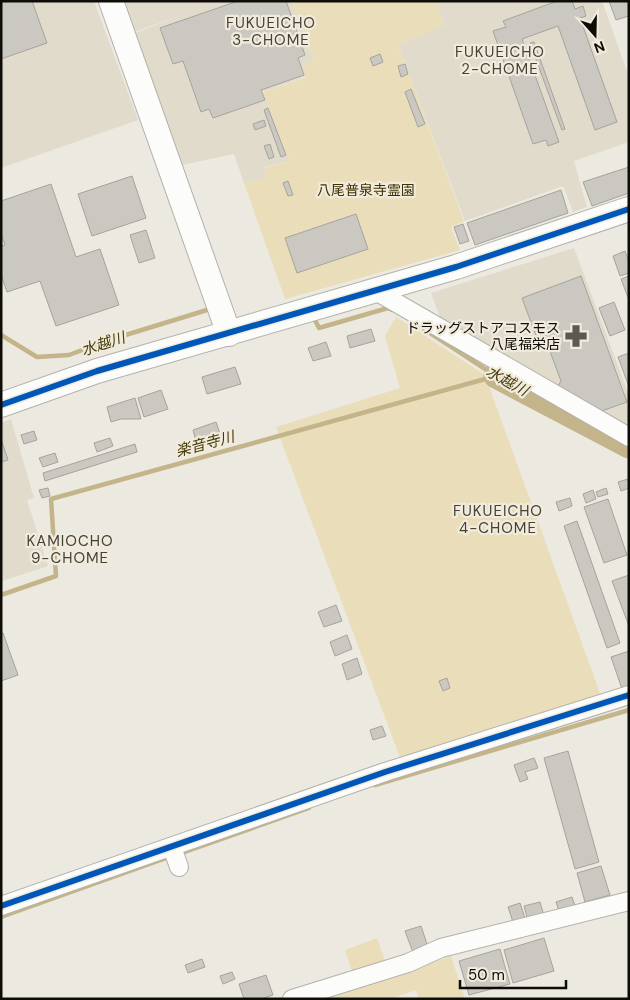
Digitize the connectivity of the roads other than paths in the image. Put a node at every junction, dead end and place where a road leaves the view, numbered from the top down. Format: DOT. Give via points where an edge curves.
graph roads {
  1 [pos="111,1"];
  2 [pos="629,208"];
  3 [pos="374,290"];
  4 [pos="229,334"];
  5 [pos="1,405"];
  6 [pos="629,437"];
  7 [pos="629,695"];
  8 [pos="172,847"];
  9 [pos="179,867"];
  10 [pos="629,901"];
  11 [pos="1,906"];
  12 [pos="292,999"];
  1 -- 4 [label="street"];
  2 -- 3 [label="street" via="456,267"];
  3 -- 4 [label="street"];
  3 -- 6 [label="street"];
  4 -- 5 [label="street" via="97,371"];
  7 -- 8 [label="street" via="385,772"];
  8 -- 9 [label="street"];
  8 -- 11 [label="street"];
  10 -- 12 [label="street" via="441,948 408,963"];
}
